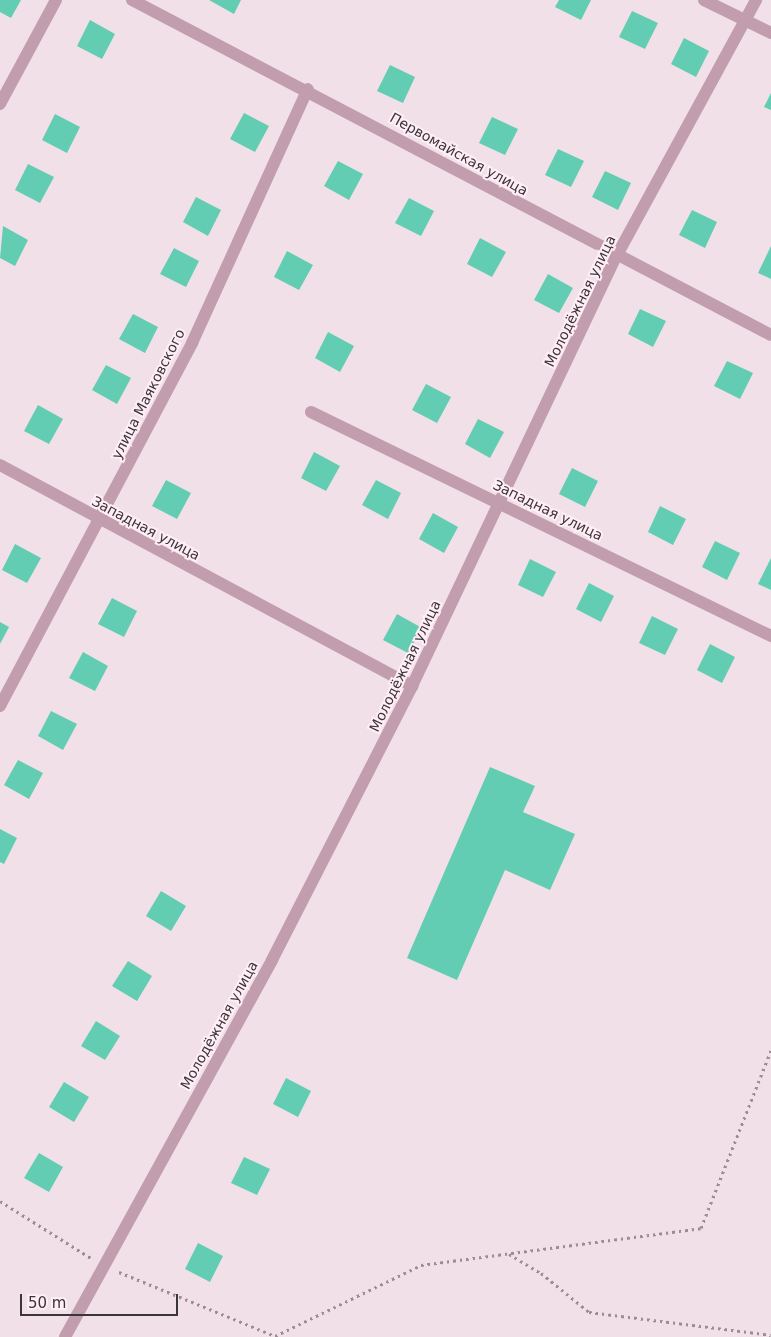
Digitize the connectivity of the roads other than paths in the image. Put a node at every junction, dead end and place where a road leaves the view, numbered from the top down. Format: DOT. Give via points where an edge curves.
graph roads {
  1 [pos="56,0"];
  2 [pos="132,0"];
  3 [pos="704,0"];
  4 [pos="756,0"];
  5 [pos="746,21"];
  6 [pos="771,33"];
  7 [pos="308,89"];
  8 [pos="0,104"];
  9 [pos="616,257"];
  10 [pos="771,335"];
  11 [pos="311,412"];
  12 [pos="0,465"];
  13 [pos="501,503"];
  14 [pos="100,521"];
  15 [pos="771,636"];
  16 [pos="412,686"];
  17 [pos="0,706"];
  18 [pos="65,1337"];
  1 -- 8 [label="street"];
  2 -- 7 [label="street, Первомайская улица"];
  3 -- 5 [label="street"];
  4 -- 5 [label="street, Молодёжная улица"];
  5 -- 6 [label="street"];
  5 -- 9 [label="street, Молодёжная улица"];
  7 -- 9 [label="street, Первомайская улица"];
  7 -- 14 [label="street, улица Маяковского" via="192,343"];
  9 -- 10 [label="street, Первомайская улица"];
  9 -- 13 [label="street, Молодёжная улица"];
  11 -- 13 [label="street, Западная улица"];
  12 -- 14 [label="street, Западная улица"];
  13 -- 15 [label="street, Западная улица"];
  13 -- 16 [label="street, Молодёжная улица"];
  14 -- 16 [label="street, Западная улица"];
  14 -- 17 [label="street, улица Маяковского"];
  16 -- 18 [label="street, Молодёжная улица" via="272,960"];
}
